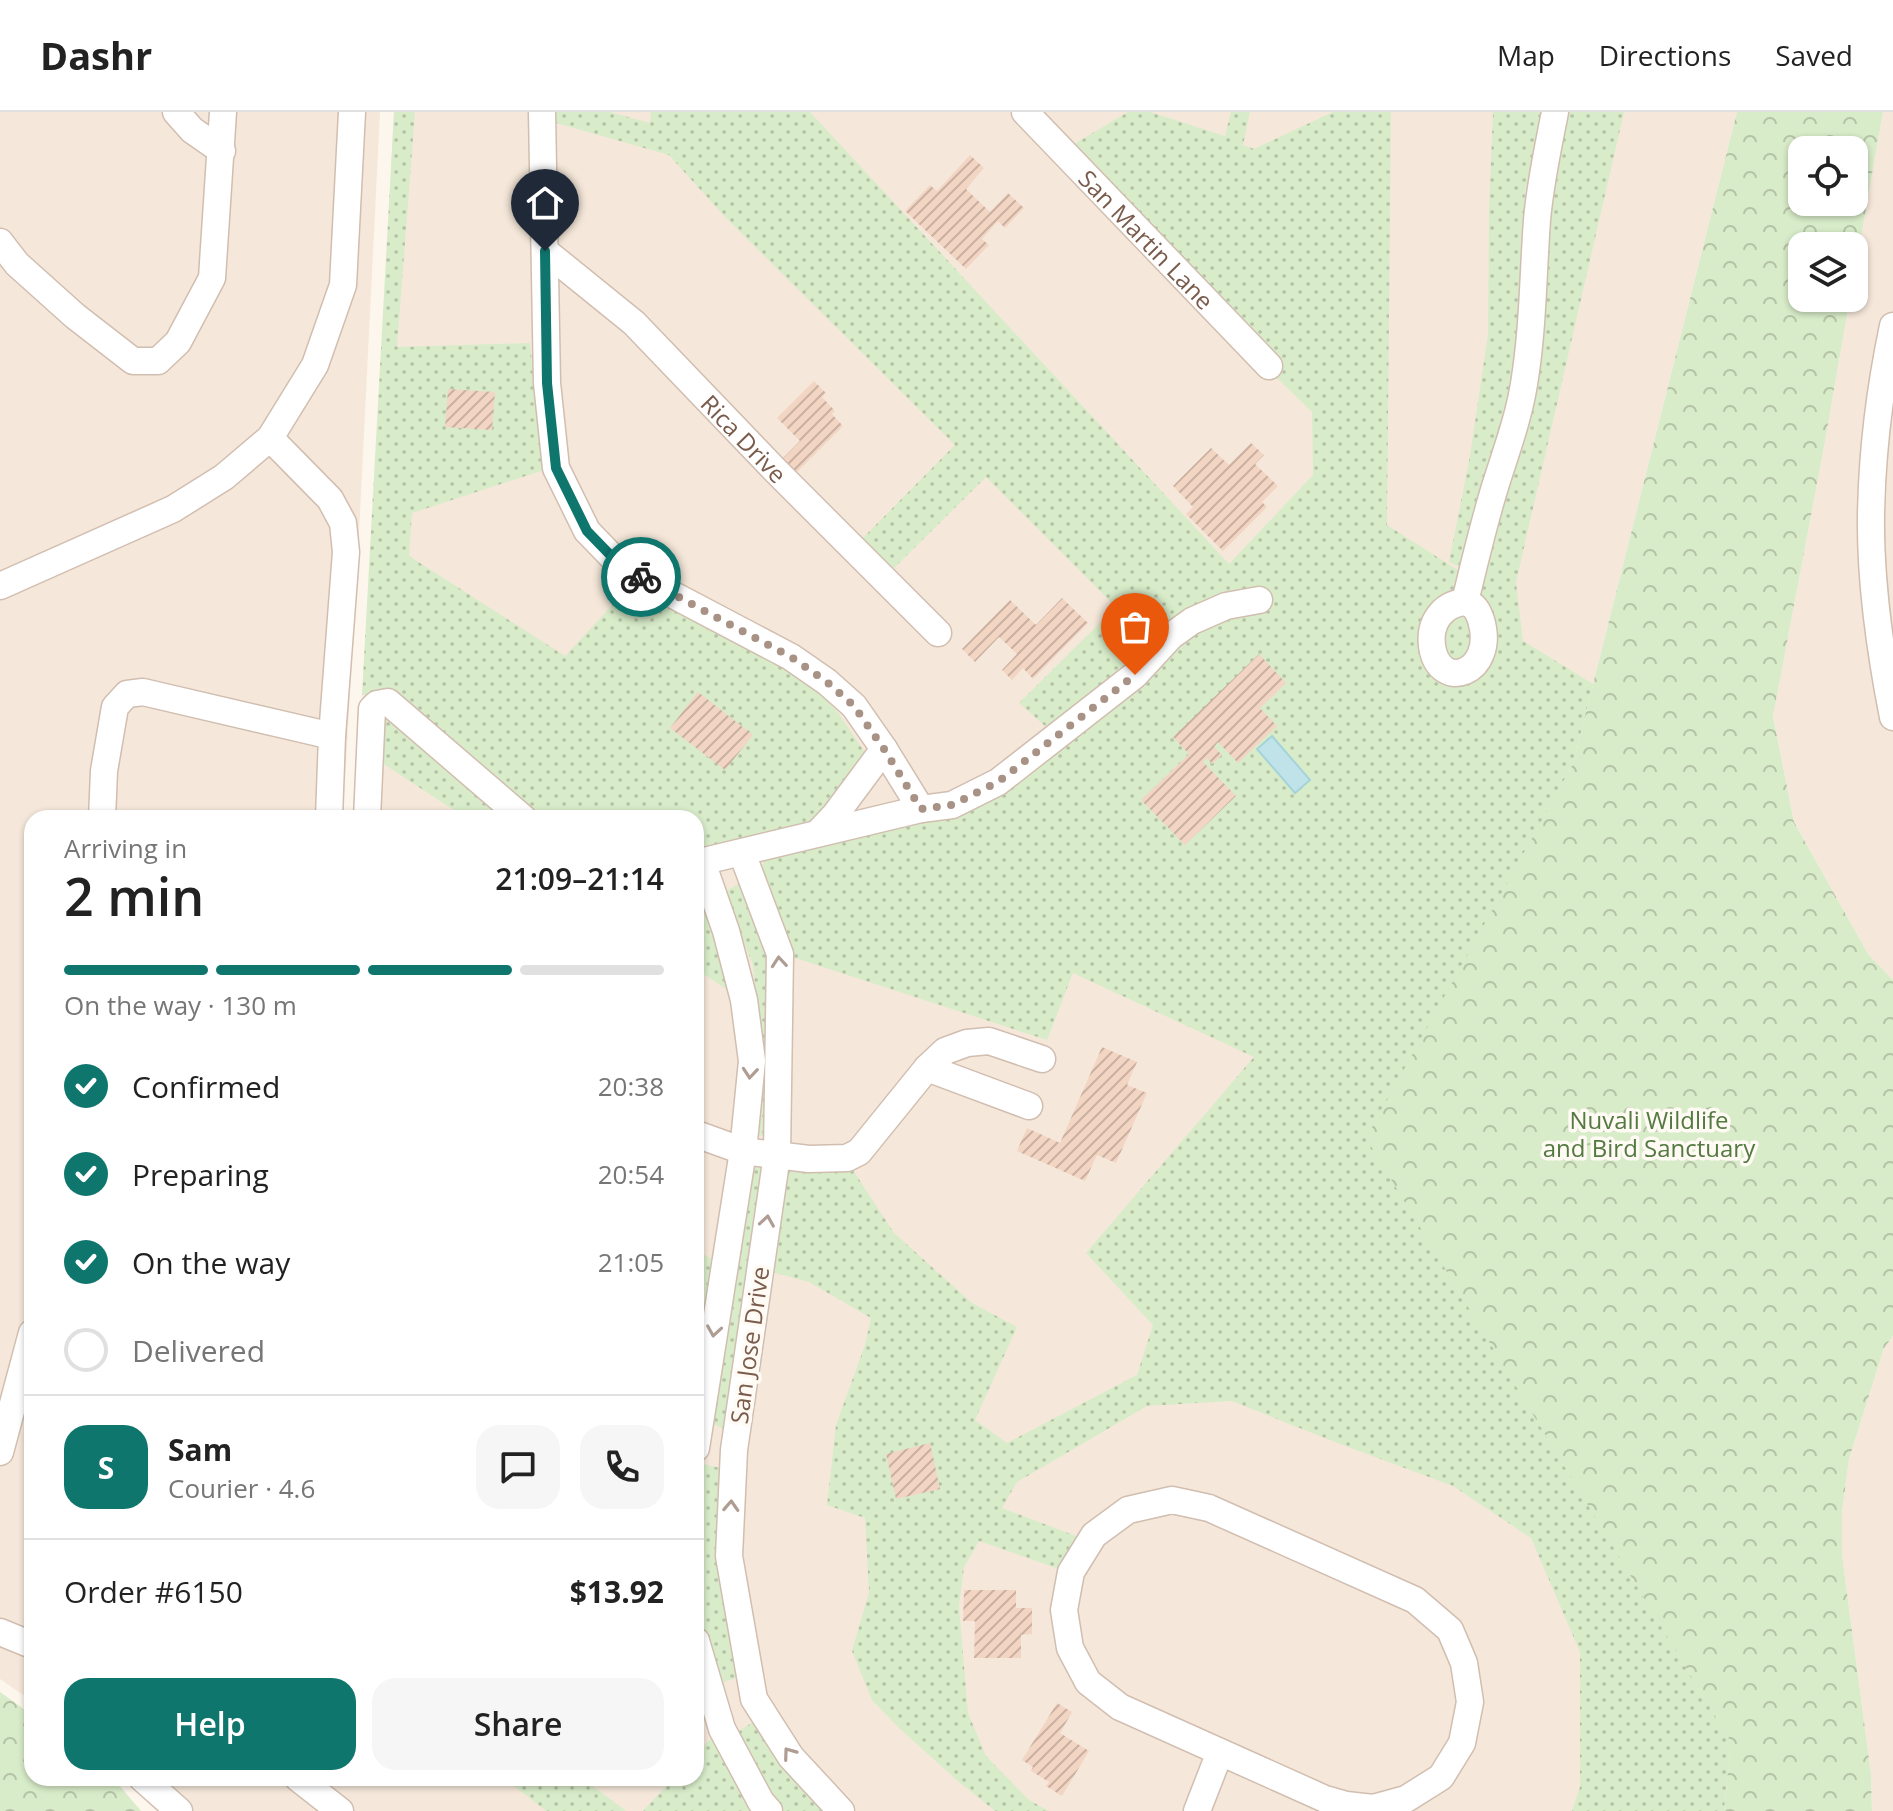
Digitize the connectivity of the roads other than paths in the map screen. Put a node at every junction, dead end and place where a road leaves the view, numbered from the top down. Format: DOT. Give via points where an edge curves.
graph roads {
  1 [pos="176,112"];
  2 [pos="223,112"];
  3 [pos="352,112"];
  4 [pos="542,112"];
  5 [pos="1025,112"];
  6 [pos="1555,112"];
  7 [pos="222,151"];
  8 [pos="0,242"];
  9 [pos="545,251"];
  10 [pos="1893,326"];
  11 [pos="1269,366"];
  12 [pos="270,438"];
  13 [pos="0,586"];
  14 [pos="1259,600"];
  15 [pos="1465,602"];
  16 [pos="938,633"];
  17 [pos="1893,717"];
  18 [pos="332,736"];
  19 [pos="884,749"];
  20 [pos="921,809"];
  21 [pos="102,810"];
  22 [pos="329,810"];
  23 [pos="367,810"];
  24 [pos="514,810"];
  25 [pos="819,832"];
  26 [pos="742,853"];
  27 [pos="704,861"];
  28 [pos="704,875"];
  29 [pos="1042,1059"];
  30 [pos="927,1068"];
  31 [pos="1029,1106"];
  32 [pos="704,1137"];
  33 [pos="743,1151"];
  34 [pos="777,1155"];
  35 [pos="24,1363"];
  36 [pos="704,1390"];
  37 [pos="704,1441"];
  38 [pos="734,1450"];
  39 [pos="0,1452"];
  40 [pos="0,1632"];
  41 [pos="24,1642"];
  42 [pos="754,1699"];
  43 [pos="706,1710"];
  44 [pos="1220,1752"];
  45 [pos="151,1786"];
  46 [pos="308,1786"];
  47 [pos="1352,1808"];
  48 [pos="179,1811"];
  49 [pos="340,1811"];
  50 [pos="769,1811"];
  51 [pos="841,1811"];
  52 [pos="1197,1811"];
  1 -- 7 [label="street"];
  2 -- 7 [label="street"];
  3 -- 12 [label="street" via="343,285 315,365"];
  4 -- 9 [label="street"];
  5 -- 11 [label="street, San Martin Lane"];
  6 -- 15 [label="street" via="1542,178 1524,384"];
  7 -- 8 [label="street" via="212,278 178,342 158,361 133,361 75,316"];
  9 -- 16 [label="street, Rica Drive" via="634,323"];
  9 -- 19 [label="street" via="547,383 556,468 587,531 618,563 827,682 854,706"];
  10 -- 17 [label="street" via="1877,421 1871,515 1872,569"];
  12 -- 13 [label="street" via="224,477 173,509"];
  12 -- 18 [label="street" via="330,499 343,523 346,552"];
  14 -- 20 [label="street" via="1226,606 1192,621 1135,675 998,782 952,805"];
  18 -- 21 [label="street" via="143,692 127,694 115,707"];
  18 -- 22 [label="street"];
  19 -- 20 [label="street"];
  19 -- 25 [label="street"];
  20 -- 25 [label="street"];
  23 -- 24 [label="street" via="372,709 388,702"];
  25 -- 26 [label="street"];
  26 -- 27 [label="street"];
  34 -- 26 [label="street, San Jose Drive, one-way" via="780,954"];
  28 -- 33 [label="street, San Jose Drive, one-way" via="744,1000 752,1061"];
  29 -- 30 [label="street" via="989,1041 945,1051"];
  30 -- 31 [label="street"];
  30 -- 34 [label="street" via="859,1152 847,1158"];
  32 -- 33 [label="street"];
  33 -- 34 [label="street"];
  33 -- 36 [label="street, San Jose Drive, one-way"];
  38 -- 34 [label="street, San Jose Drive, one-way"];
  35 -- 39 [label="street"];
  37 -- 38 [label="street"];
  42 -- 38 [label="street, San Jose Drive, one-way" via="729,1556"];
  40 -- 41 [label="street"];
  42 -- 43 [label="street"];
  51 -- 42 [label="street, San Jose Drive, one-way" via="791,1757"];
  43 -- 50 [label="street"];
  44 -- 47 [label="street"];
  44 -- 47 [label="street" via="1120,1707 1088,1682 1070,1648 1064,1610 1071,1572 1094,1535 1128,1510 1172,1500 1209,1508 1415,1600 1450,1630 1464,1663 1470,1702 1462,1743 1441,1777 1406,1799"];
  44 -- 52 [label="street"];
  45 -- 48 [label="street"];
  46 -- 49 [label="street"];
}
